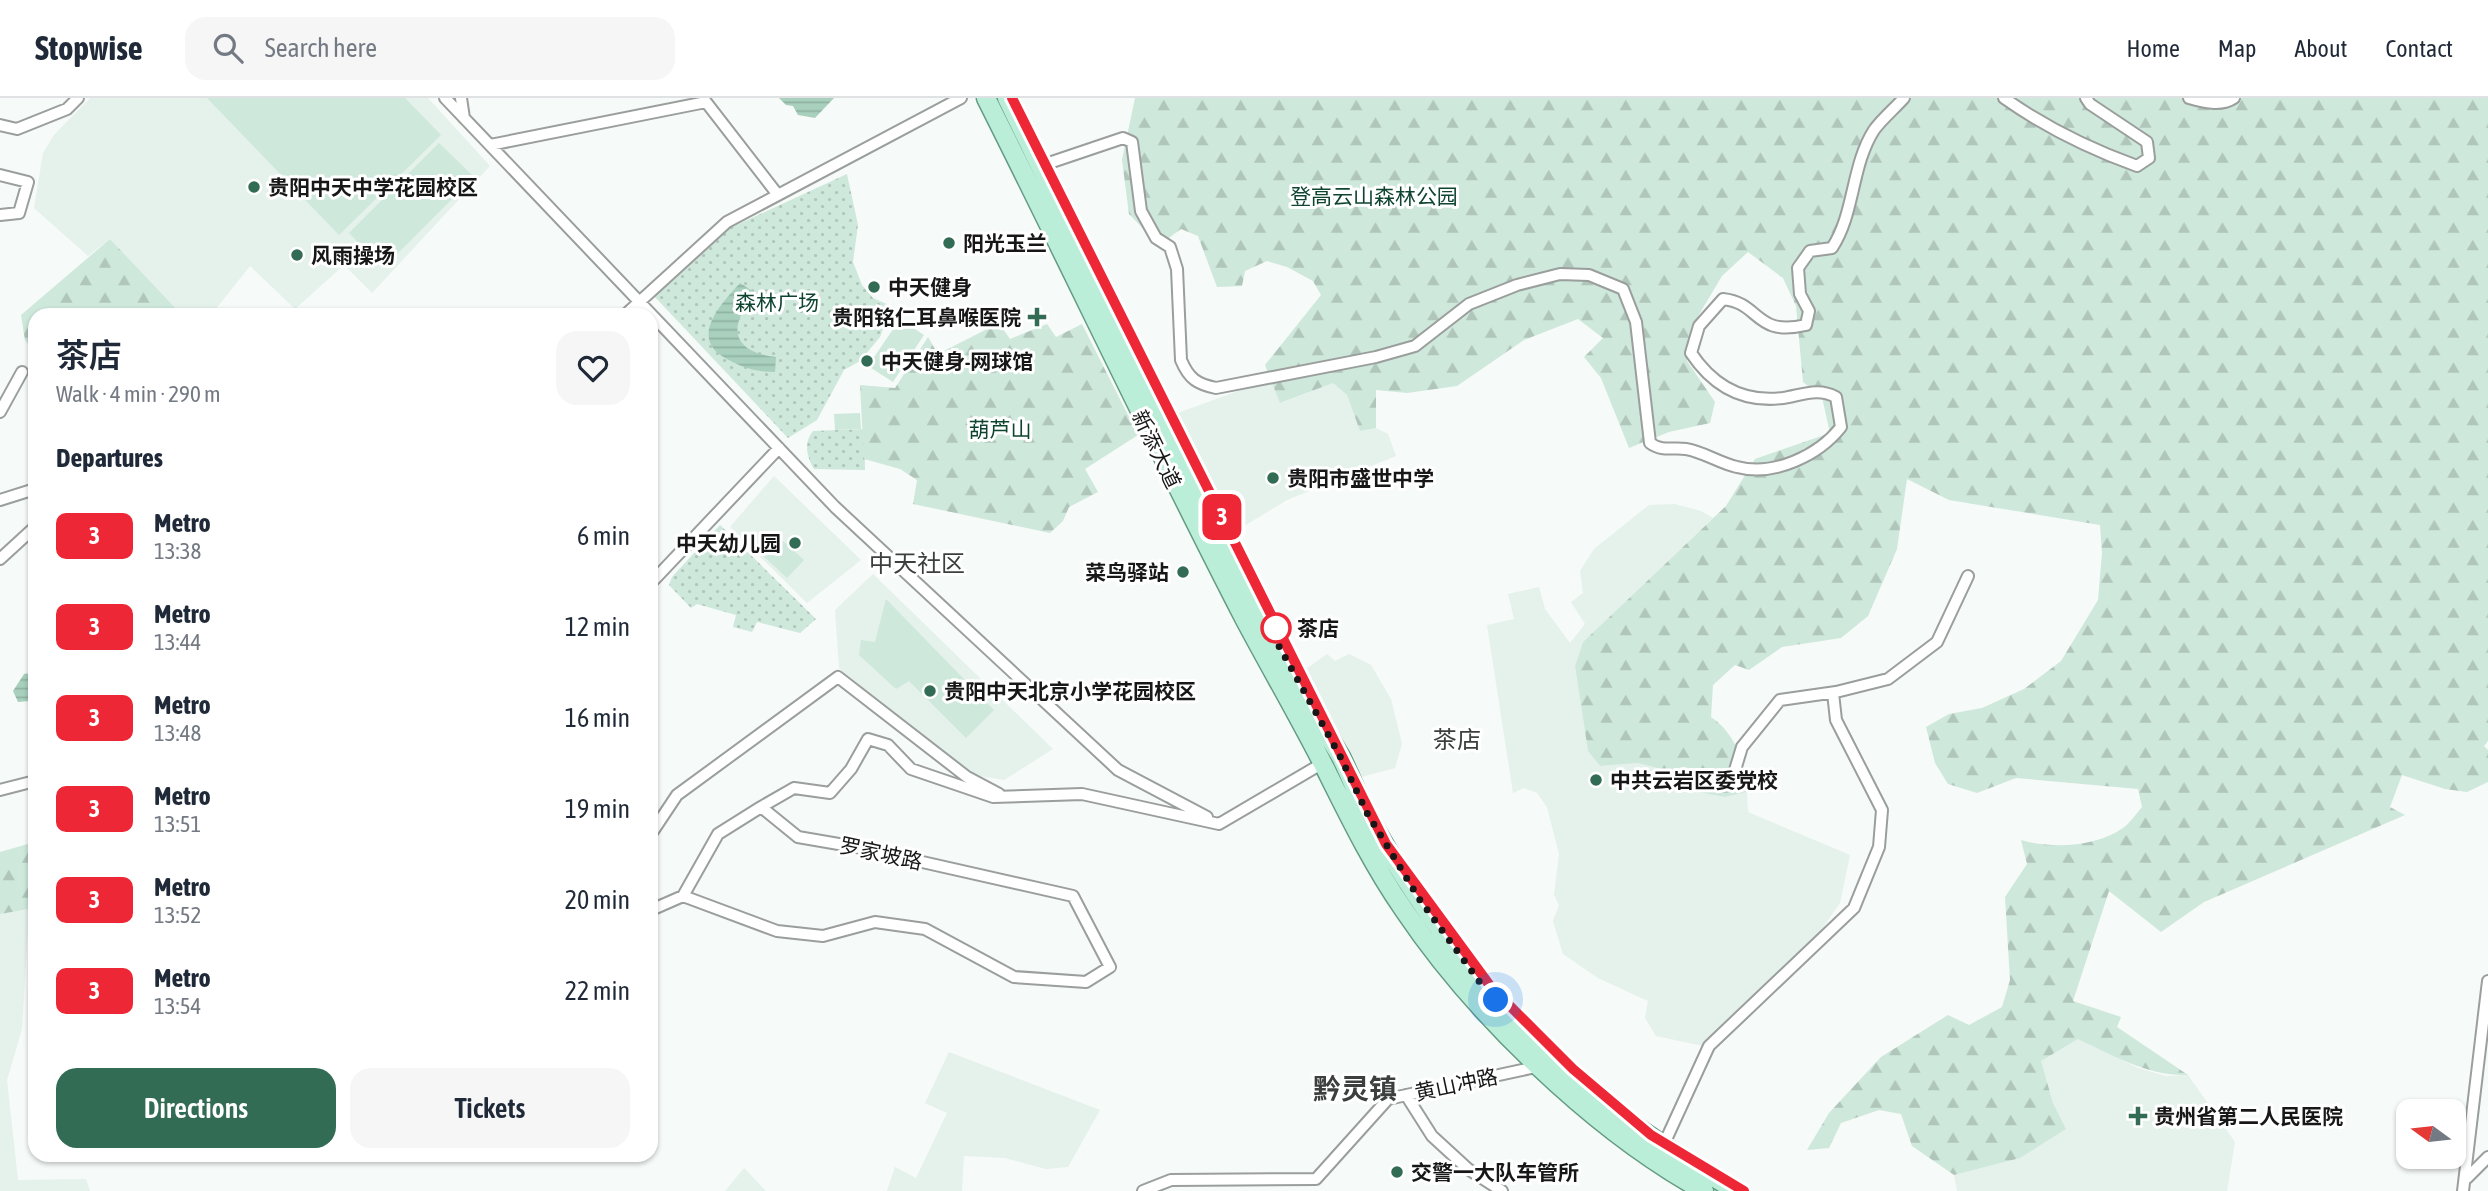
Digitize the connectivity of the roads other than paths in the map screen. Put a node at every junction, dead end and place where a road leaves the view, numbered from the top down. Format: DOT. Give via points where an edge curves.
graph roads {
  1 [pos="78,98"];
  2 [pos="445,98"];
  3 [pos="461,98"];
  4 [pos="961,98"];
  5 [pos="986,98"];
  6 [pos="1007,98"];
  7 [pos="1904,98"];
  8 [pos="2004,98"];
  9 [pos="2086,98"];
  10 [pos="2189,98"];
  11 [pos="2234,98"];
  12 [pos="706,100"];
  13 [pos="464,118"];
  14 [pos="0,125"];
  15 [pos="490,145"];
  16 [pos="1040,166"];
  17 [pos="0,175"];
  18 [pos="778,195"];
  19 [pos="0,215"];
  20 [pos="640,302"];
  21 [pos="633,308"];
  22 [pos="646,308"];
  23 [pos="658,321"];
  24 [pos="22,372"];
  25 [pos="0,412"];
  26 [pos="779,448"];
  27 [pos="28,491"];
  28 [pos="0,500"];
  29 [pos="28,533"];
  30 [pos="0,559"];
  31 [pos="658,576"];
  32 [pos="1968,576"];
  33 [pos="1833,693"];
  34 [pos="1323,764"];
  35 [pos="1734,770"];
  36 [pos="28,783"];
  37 [pos="0,790"];
  38 [pos="1004,797"];
  39 [pos="761,807"];
  40 [pos="658,824"];
  41 [pos="1219,824"];
  42 [pos="683,896"];
  43 [pos="658,907"];
  44 [pos="2488,981"];
  45 [pos="1544,1061"];
  46 [pos="1406,1095"];
  47 [pos="1664,1144"];
  48 [pos="2488,1157"];
  49 [pos="2467,1178"];
  50 [pos="1143,1191"];
  51 [pos="1502,1191"];
  52 [pos="1703,1191"];
  53 [pos="1737,1191"];
  54 [pos="2463,1191"];
  1 -- 14 [label="street" via="67,109 17,130"];
  2 -- 13 [label="street"];
  3 -- 13 [label="street"];
  4 -- 18 [label="street"];
  5 -- 34 [label="main road, 新添大道" via="1154,445"];
  6 -- 16 [label="main road, 新添大道"];
  7 -- 16 [label="street" via="1874,131 1855,181 1844,230 1832,248 1810,251 1798,268 1800,294 1809,311 1806,326 1785,330 1763,322 1738,301 1723,299 1699,326 1691,353 1706,375 1743,397 1780,399 1824,391 1836,397 1842,427 1828,444 1772,470 1737,468 1686,449 1657,449 1650,443 1636,322 1623,289 1588,275 1528,282 1469,304 1415,346 1216,387 1198,384 1181,360 1177,269 1170,247 1156,238 1141,211 1132,142 1123,138"];
  8 -- 9 [label="street" via="2100,153 2137,166 2150,158 2147,142"];
  10 -- 11 [label="street" via="2207,103"];
  12 -- 15 [label="street"];
  12 -- 18 [label="street"];
  13 -- 15 [label="street"];
  15 -- 20 [label="street"];
  16 -- 45 [label="main road, 新添大道" via="1172,439 1367,813 1420,900"];
  17 -- 19 [label="street" via="28,183 19,213"];
  18 -- 20 [label="street" via="727,222"];
  20 -- 21 [label="street"];
  20 -- 22 [label="street"];
  23 -- 26 [label="street"];
  24 -- 25 [label="street"];
  26 -- 31 [label="street"];
  26 -- 41 [label="street" via="835,507 1118,770"];
  27 -- 28 [label="street"];
  29 -- 30 [label="street"];
  32 -- 33 [label="street" via="1937,642 1888,679"];
  33 -- 35 [label="street" via="1780,700 1742,747"];
  33 -- 47 [label="street" via="1836,720 1882,810 1879,846 1854,908 1709,1046"];
  34 -- 41 [label="street"];
  34 -- 45 [label="main road, 新添大道" via="1350,822 1404,912 1467,989"];
  36 -- 37 [label="street"];
  38 -- 39 [label="street" via="911,769 888,745 867,739 851,769 830,793 794,788"];
  38 -- 40 [label="street" via="967,777 838,677 677,795"];
  38 -- 41 [label="street" via="1082,794"];
  39 -- 42 [label="street" via="718,834"];
  39 -- 42 [label="street, 罗家坡路" via="798,837 1073,896 1110,967 1086,982 1014,977 925,929 876,922 823,936 777,931"];
  42 -- 43 [label="street"];
  44 -- 49 [label="street"];
  45 -- 46 [label="street, 黄山冲路"];
  45 -- 47 [label="main road, 新添大道"];
  45 -- 52 [label="main road, 新添大道" via="1616,1132"];
  46 -- 50 [label="street, 黄山冲路" via="1388,1099 1315,1179 1171,1181"];
  46 -- 51 [label="street" via="1432,1136 1468,1169"];
  47 -- 53 [label="main road, 新添大道"];
  48 -- 49 [label="street"];
  49 -- 54 [label="street"];
}
